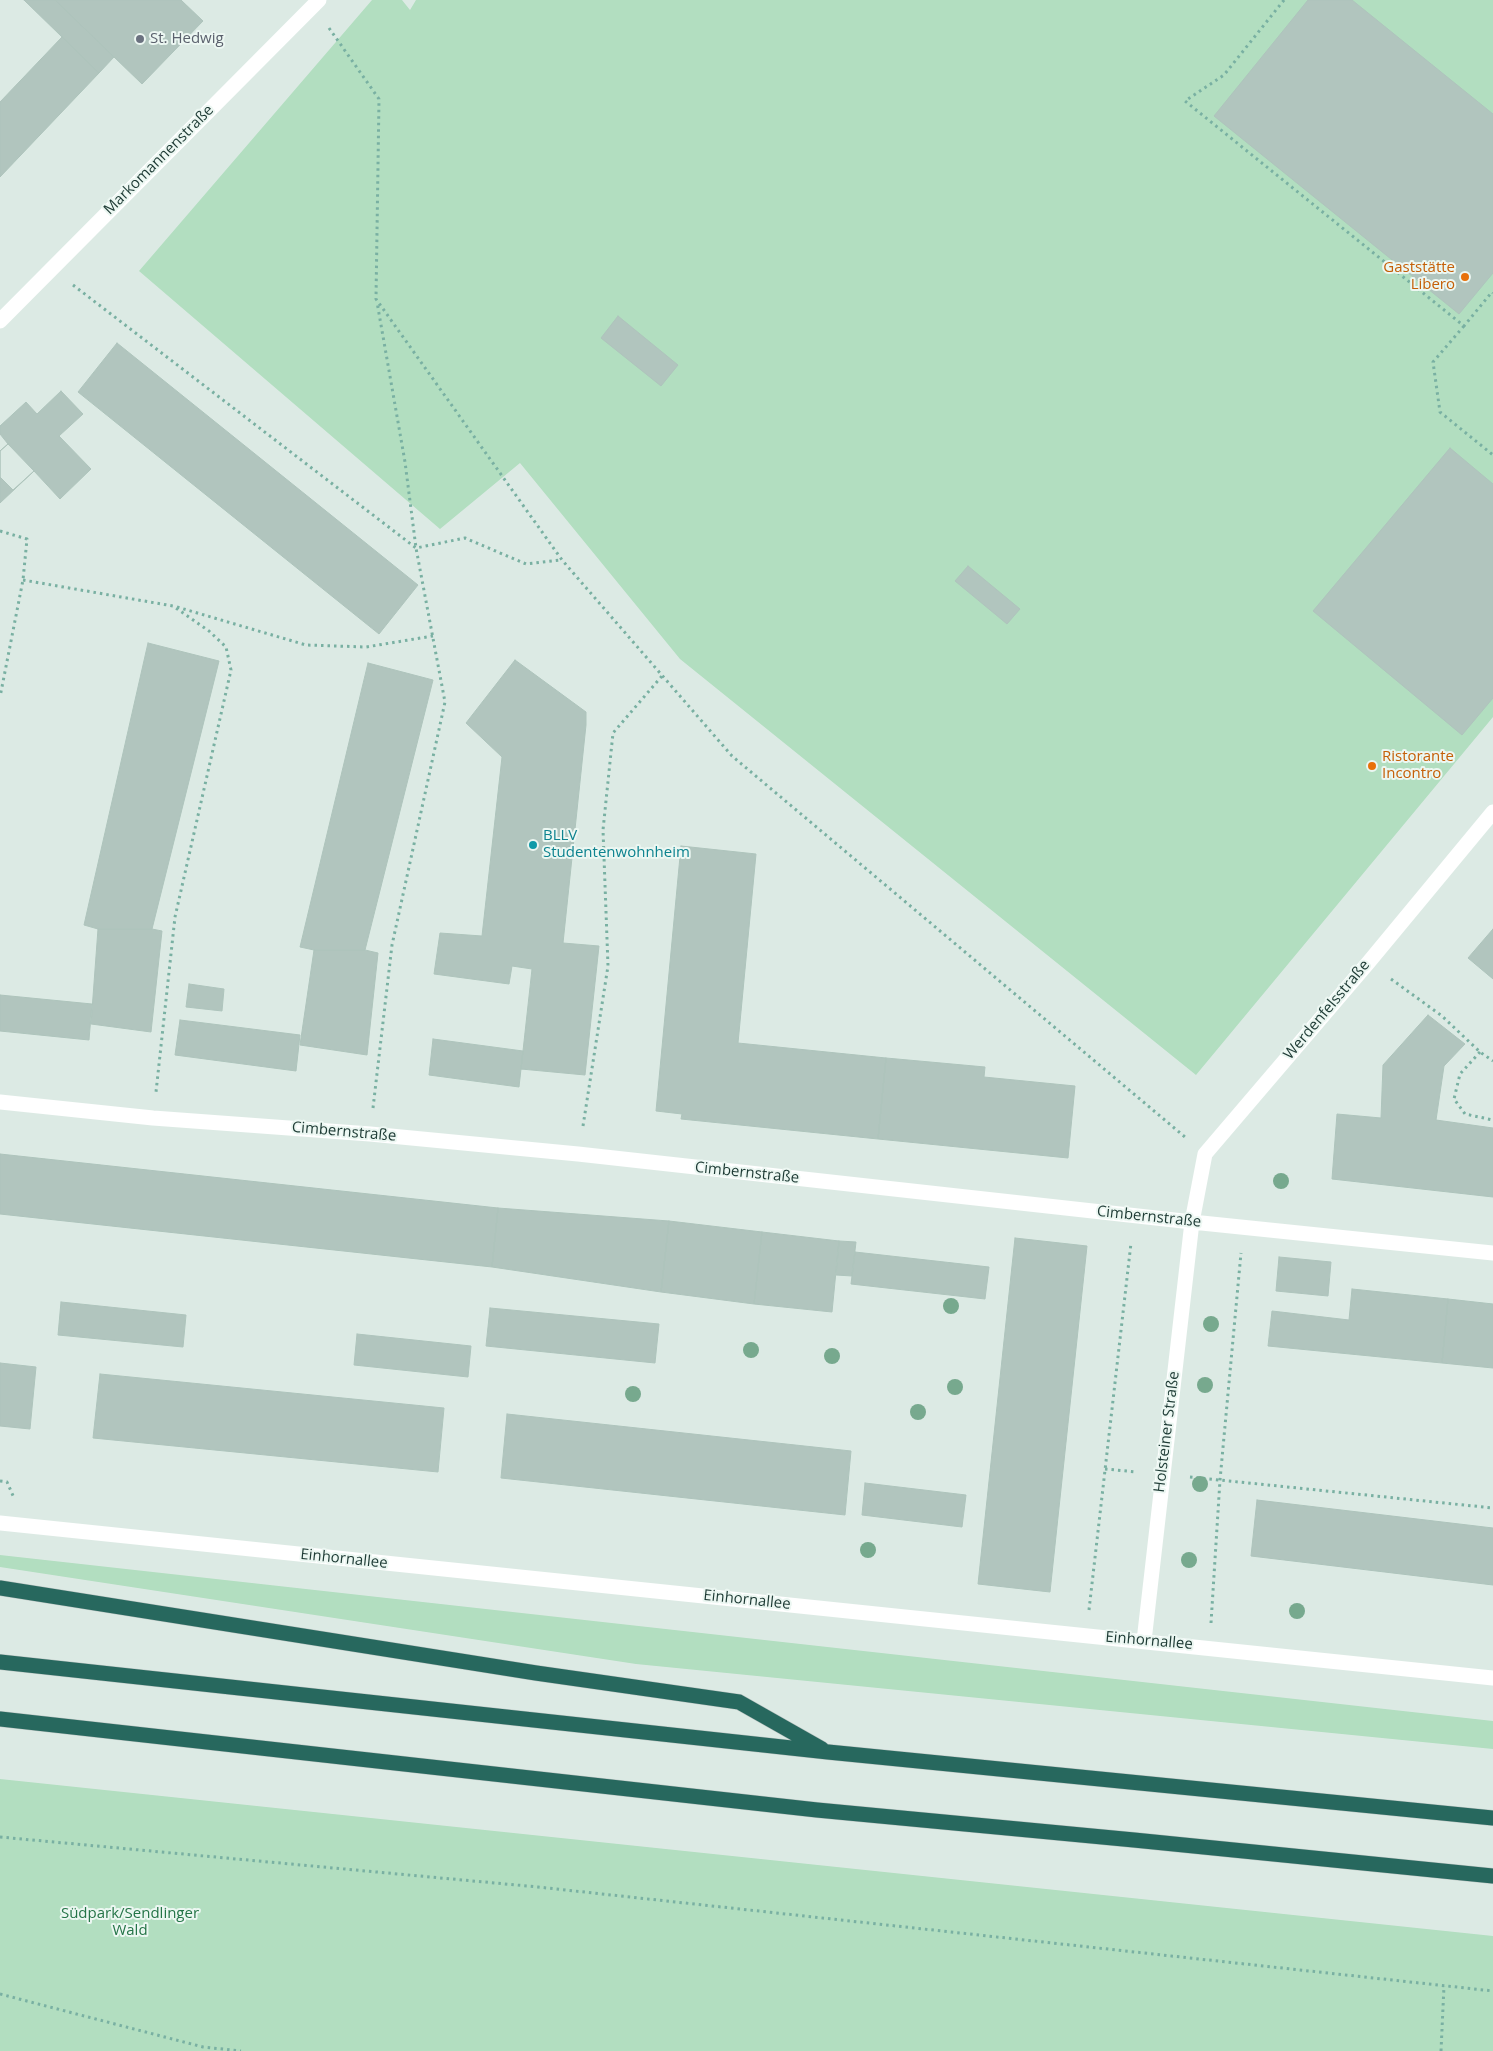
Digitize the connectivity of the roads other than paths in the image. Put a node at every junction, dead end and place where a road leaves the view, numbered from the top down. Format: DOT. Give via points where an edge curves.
graph roads {
  1 [pos="316,3"];
  2 [pos="0,320"];
  3 [pos="1493,812"];
  4 [pos="0,1102"];
  5 [pos="1192,1222"];
  6 [pos="1493,1253"];
  7 [pos="0,1523"];
  8 [pos="0,1588"];
  9 [pos="1144,1641"];
  10 [pos="0,1662"];
  11 [pos="1493,1678"];
  12 [pos="0,1720"];
  13 [pos="828,1752"];
  14 [pos="1493,1818"];
  15 [pos="1493,1876"];
  1 -- 2 [label="street, Markomannenstraße"];
  3 -- 5 [label="street, Werdenfelsstraße" via="1205,1154"];
  4 -- 5 [label="street, Cimbernstraße" via="578,1154"];
  5 -- 6 [label="street, Cimbernstraße"];
  5 -- 9 [label="street, Holsteiner Straße"];
  7 -- 9 [label="street, Einhornallee"];
  8 -- 13 [label="highway" via="739,1702"];
  9 -- 11 [label="street, Einhornallee"];
  10 -- 13 [label="highway"];
  12 -- 15 [label="highway" via="817,1810"];
  13 -- 14 [label="highway"];
}
